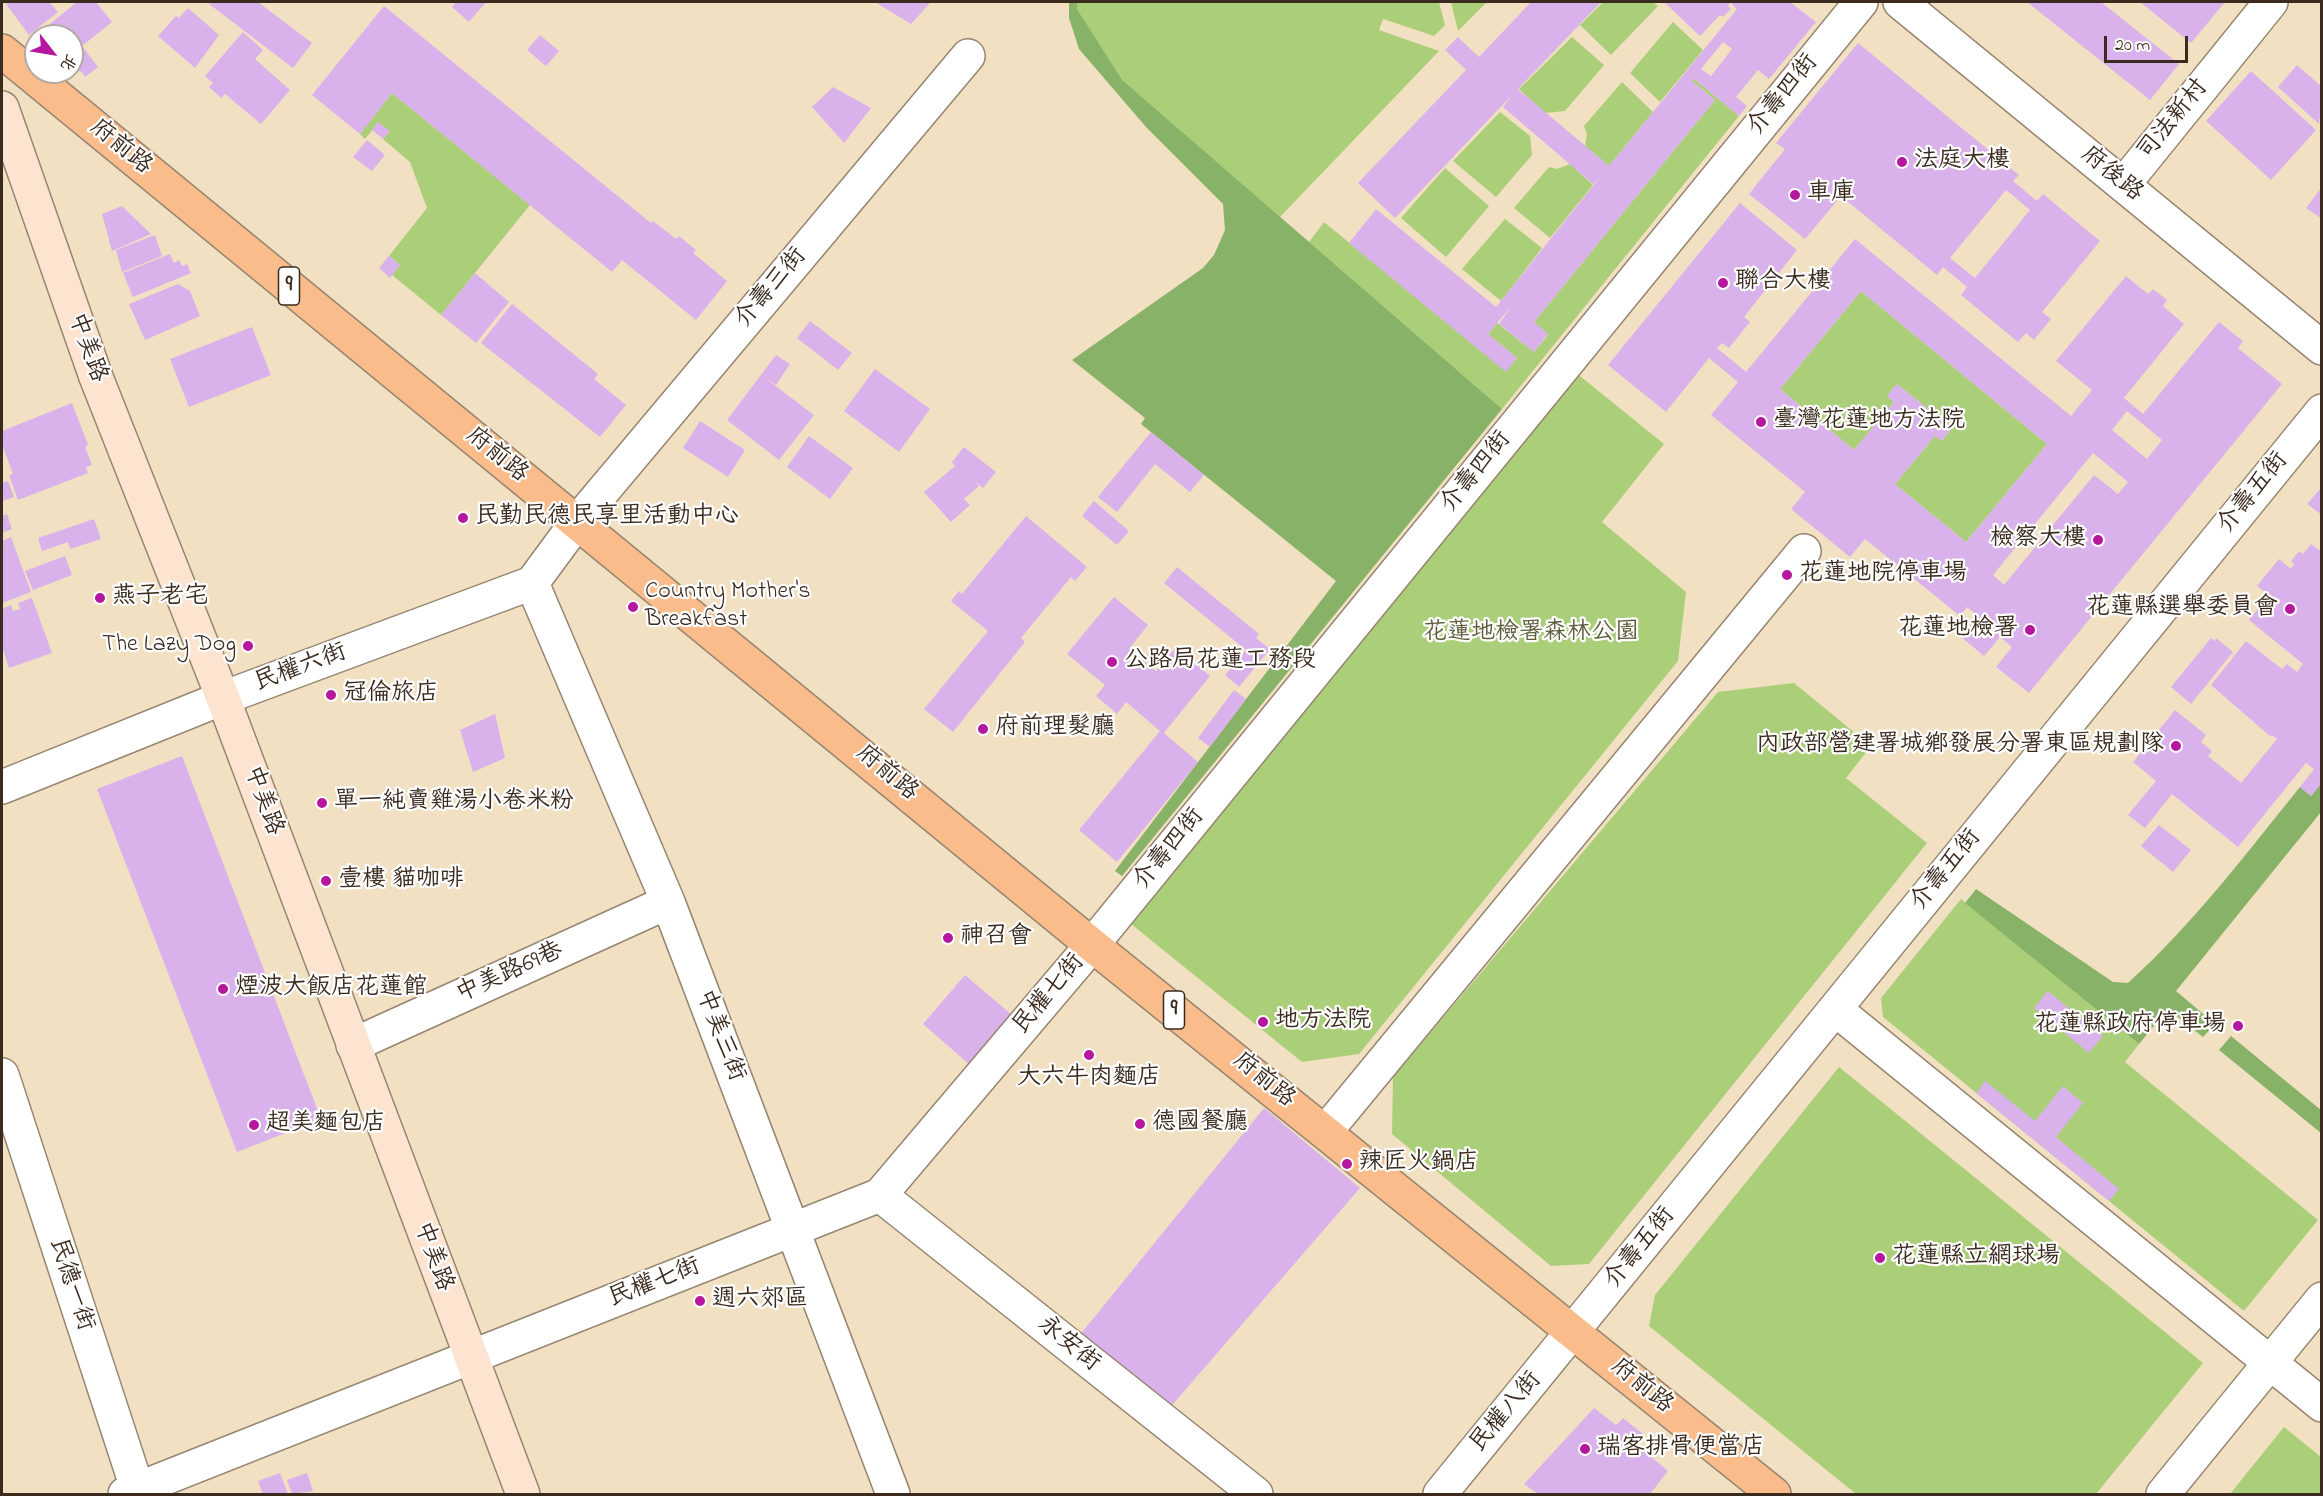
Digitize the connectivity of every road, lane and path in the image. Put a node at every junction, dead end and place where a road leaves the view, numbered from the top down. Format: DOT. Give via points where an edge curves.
graph roads {
  1 [pos="1861,2"];
  2 [pos="1900,2"];
  3 [pos="2271,2"];
  4 [pos="2,51"];
  5 [pos="968,56"];
  6 [pos="2,108"];
  7 [pos="2123,185"];
  8 [pos="2322,348"];
  9 [pos="2322,411"];
  10 [pos="577,522"];
  11 [pos="1804,550"];
  12 [pos="532,583"];
  13 [pos="224,698"];
  14 [pos="2,787"];
  15 [pos="668,902"];
  16 [pos="1092,945"];
  17 [pos="1835,1010"];
  18 [pos="353,1045"];
  19 [pos="2,1075"];
  20 [pos="1326,1131"];
  21 [pos="880,1195"];
  22 [pos="793,1230"];
  23 [pos="2322,1299"];
  24 [pos="1574,1332"];
  25 [pos="469,1358"];
  26 [pos="2270,1363"];
  27 [pos="2322,1405"];
  28 [pos="134,1493"];
  29 [pos="523,1494"];
  30 [pos="893,1494"];
  31 [pos="1256,1494"];
  32 [pos="1440,1494"];
  33 [pos="1774,1494"];
  34 [pos="2163,1494"];
  1 -- 16 [label="street, 介壽四街"];
  2 -- 7 [label="street, 府後路"];
  3 -- 7 [label="street, 司法新村"];
  4 -- 10 [label="main road, 府前路 / 9"];
  5 -- 10 [label="street, 介壽三街"];
  6 -- 13 [label="street, 中美路" via="96,376"];
  7 -- 8 [label="street, 府後路"];
  9 -- 17 [label="street, 介壽五街"];
  10 -- 12 [label="street"];
  10 -- 16 [label="main road, 府前路 / 9"];
  11 -- 20 [label="street"];
  12 -- 13 [label="street, 民權六街"];
  12 -- 15 [label="street, 中美三街"];
  13 -- 14 [label="street, 民權六街"];
  13 -- 18 [label="street, 中美路"];
  15 -- 18 [label="street, 中美路69巷"];
  15 -- 22 [label="street, 中美三街"];
  16 -- 20 [label="main road, 府前路 / 9"];
  16 -- 21 [label="street, 民權七街"];
  17 -- 24 [label="street, 介壽五街"];
  17 -- 26 [label="street"];
  18 -- 25 [label="street, 中美路"];
  19 -- 28 [label="street, 民德一街"];
  20 -- 24 [label="main road, 府前路 / 9"];
  21 -- 22 [label="street, 民權七街"];
  21 -- 31 [label="street, 永安街"];
  22 -- 25 [label="street, 民權七街"];
  22 -- 30 [label="street, 中美三街"];
  23 -- 26 [label="street"];
  24 -- 32 [label="street, 民權八街"];
  24 -- 33 [label="main road, 府前路 / 9"];
  25 -- 28 [label="street, 民權七街"];
  25 -- 29 [label="street, 中美路"];
  26 -- 27 [label="street"];
  26 -- 34 [label="street"];
}
